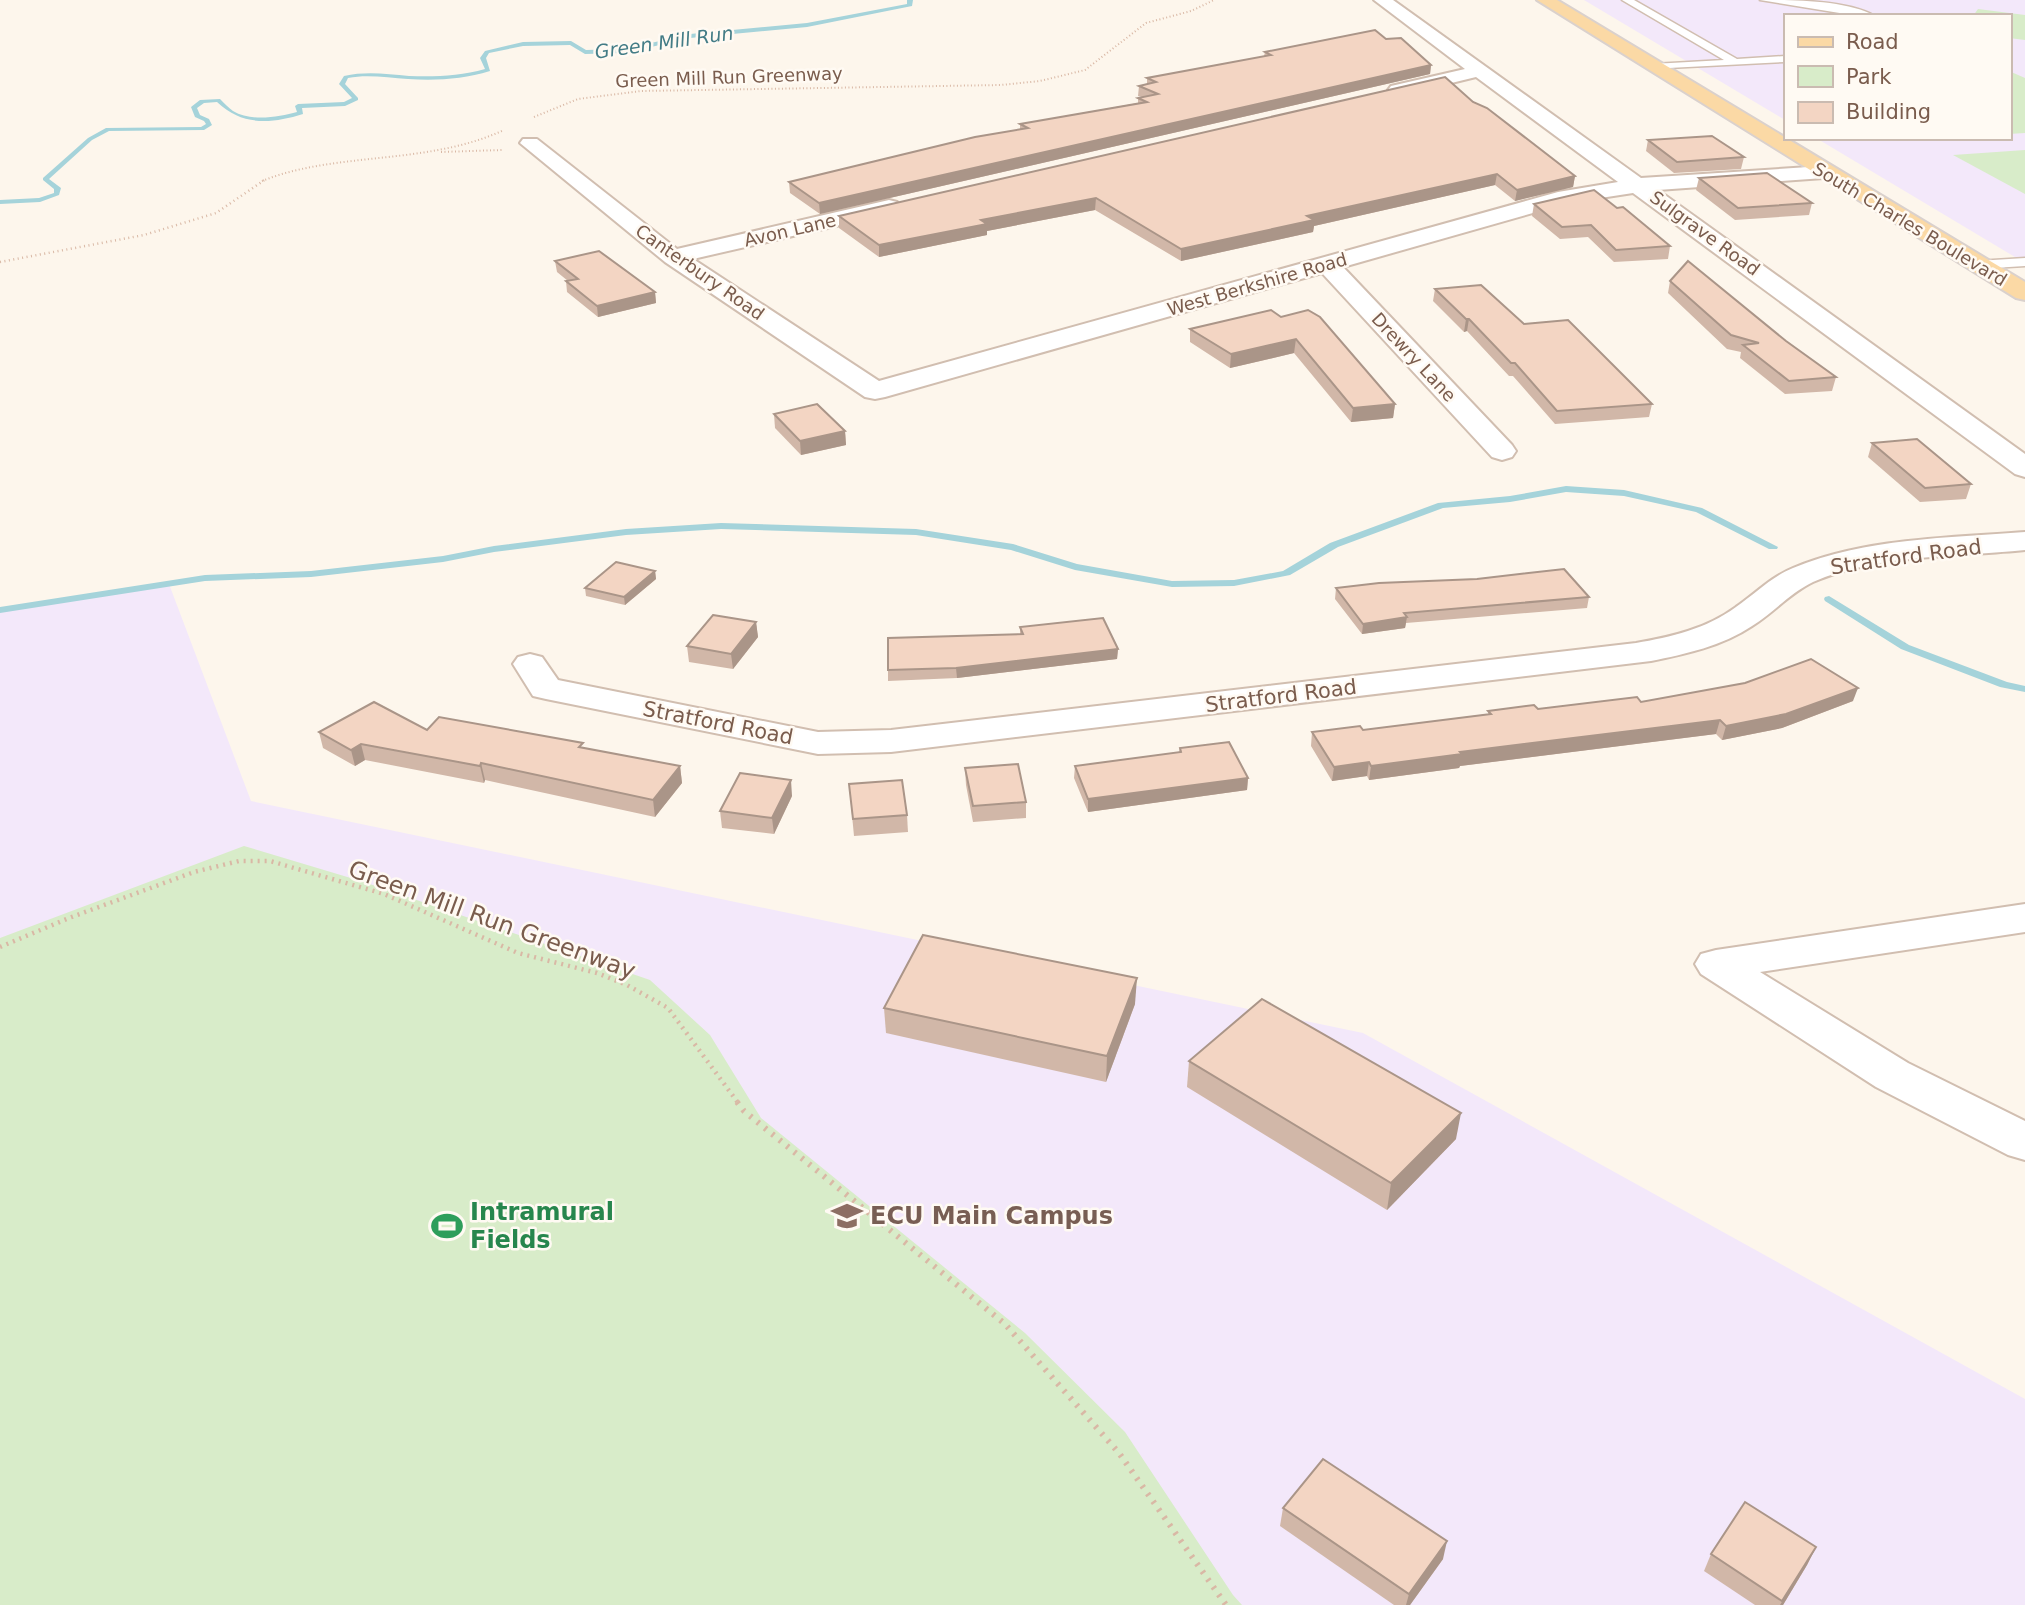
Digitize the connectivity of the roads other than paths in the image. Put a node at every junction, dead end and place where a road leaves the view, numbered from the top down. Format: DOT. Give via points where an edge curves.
graph roads {
  1 [pos="1382,0"];
  2 [pos="1545,0"];
  3 [pos="1627,0"];
  4 [pos="1765,0"];
  5 [pos="1862,14"];
  6 [pos="1784,59"];
  7 [pos="1735,62"];
  8 [pos="1653,67"];
  9 [pos="1480,71"];
  10 [pos="1373,96"];
  11 [pos="530,143"];
  12 [pos="1824,172"];
  13 [pos="1640,185"];
  14 [pos="915,201"];
  15 [pos="673,257"];
  16 [pos="2025,262"];
  17 [pos="1327,264"];
  18 [pos="1977,265"];
  19 [pos="2025,293"];
  20 [pos="875,391"];
  21 [pos="1502,451"];
  22 [pos="2025,468"];
  23 [pos="2025,541"];
  24 [pos="530,664"];
  25 [pos="2025,918"];
  26 [pos="2025,1142"];
  1 -- 9 [label="street, Sulgrave Road"];
  2 -- 8 [label="main road, South Charles Boulevard"];
  3 -- 7 [label="lane"];
  4 -- 5 [label="lane"];
  6 -- 7 [label="lane"];
  7 -- 8 [label="lane"];
  8 -- 12 [label="main road, South Charles Boulevard"];
  9 -- 10 [label="street"];
  9 -- 13 [label="street, Sulgrave Road"];
  11 -- 15 [label="street, Canterbury Road"];
  12 -- 13 [label="street, West Berkshire Road"];
  12 -- 18 [label="main road, South Charles Boulevard"];
  13 -- 17 [label="street, West Berkshire Road" via="1566,197"];
  13 -- 22 [label="street, Sulgrave Road"];
  14 -- 15 [label="street, Avon Lane"];
  15 -- 20 [label="street, Canterbury Road"];
  16 -- 18 [label="lane"];
  17 -- 20 [label="street, West Berkshire Road"];
  17 -- 21 [label="street, Drewry Lane"];
  18 -- 19 [label="main road, South Charles Boulevard"];
  23 -- 24 [label="street, Stratford Road" via="1889,555 1814,570 1785,582 1740,620 1675,647 891,741 818,743 546,688"];
  25 -- 26 [label="street" via="1716,964 1892,1075"];
}
